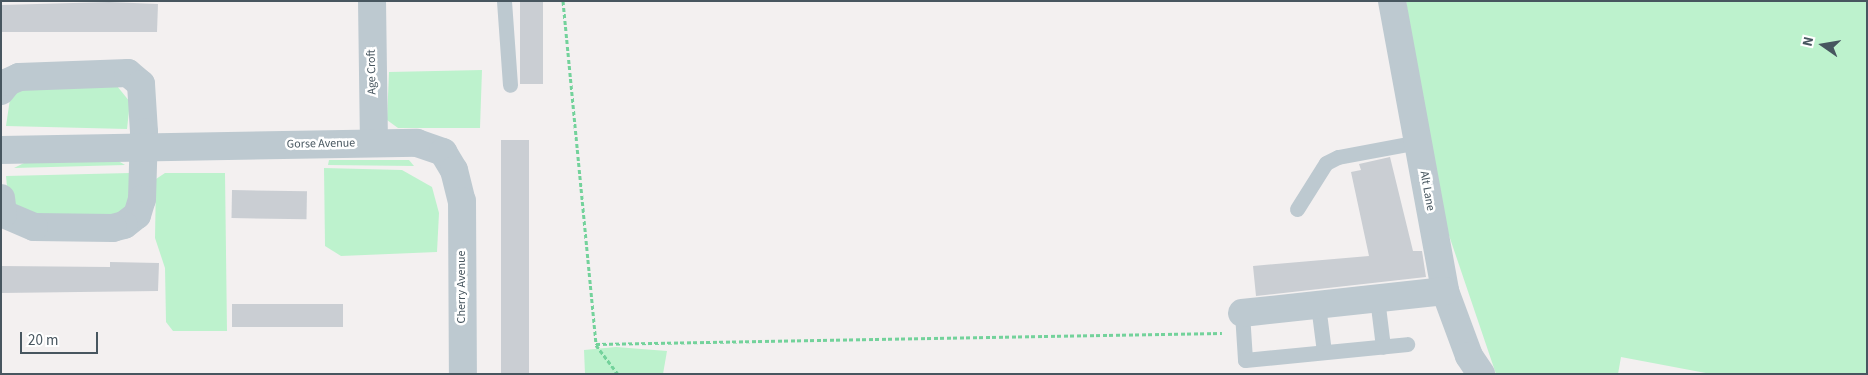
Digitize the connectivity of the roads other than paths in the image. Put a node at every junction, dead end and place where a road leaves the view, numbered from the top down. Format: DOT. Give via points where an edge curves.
graph roads {
  1 [pos="372,1"];
  2 [pos="504,1"];
  3 [pos="1392,1"];
  4 [pos="510,84"];
  5 [pos="1,91"];
  6 [pos="1418,142"];
  7 [pos="374,143"];
  8 [pos="144,148"];
  9 [pos="1,150"];
  10 [pos="1,198"];
  11 [pos="462,201"];
  12 [pos="1297,209"];
  13 [pos="1445,291"];
  14 [pos="1377,298"];
  15 [pos="1318,305"];
  16 [pos="1242,322"];
  17 [pos="1407,344"];
  18 [pos="1382,346"];
  19 [pos="1324,352"];
  20 [pos="463,374"];
  21 [pos="1481,374"];
  1 -- 7 [label="street, Age Croft"];
  2 -- 4 [label="lane"];
  3 -- 6 [label="street, Alt Lane"];
  5 -- 8 [label="street" via="8,82 20,77 128,73 141,84"];
  6 -- 12 [label="lane" via="1338,157 1326,163"];
  6 -- 13 [label="street, Alt Lane"];
  7 -- 8 [label="street, Gorse Avenue"];
  7 -- 11 [label="street, Gorse Avenue" via="418,142 443,152 454,170"];
  8 -- 9 [label="street, Gorse Avenue"];
  8 -- 10 [label="street" via="141,206 124,225 112,228 34,227 3,214"];
  11 -- 20 [label="street, Cherry Avenue"];
  13 -- 14 [label="street"];
  13 -- 21 [label="street, Alt Lane" via="1469,356"];
  14 -- 15 [label="street"];
  14 -- 18 [label="lane"];
  15 -- 16 [label="street"];
  15 -- 19 [label="lane"];
  16 -- 19 [label="lane" via="1245,360"];
  17 -- 18 [label="lane"];
  18 -- 19 [label="lane"];
}
